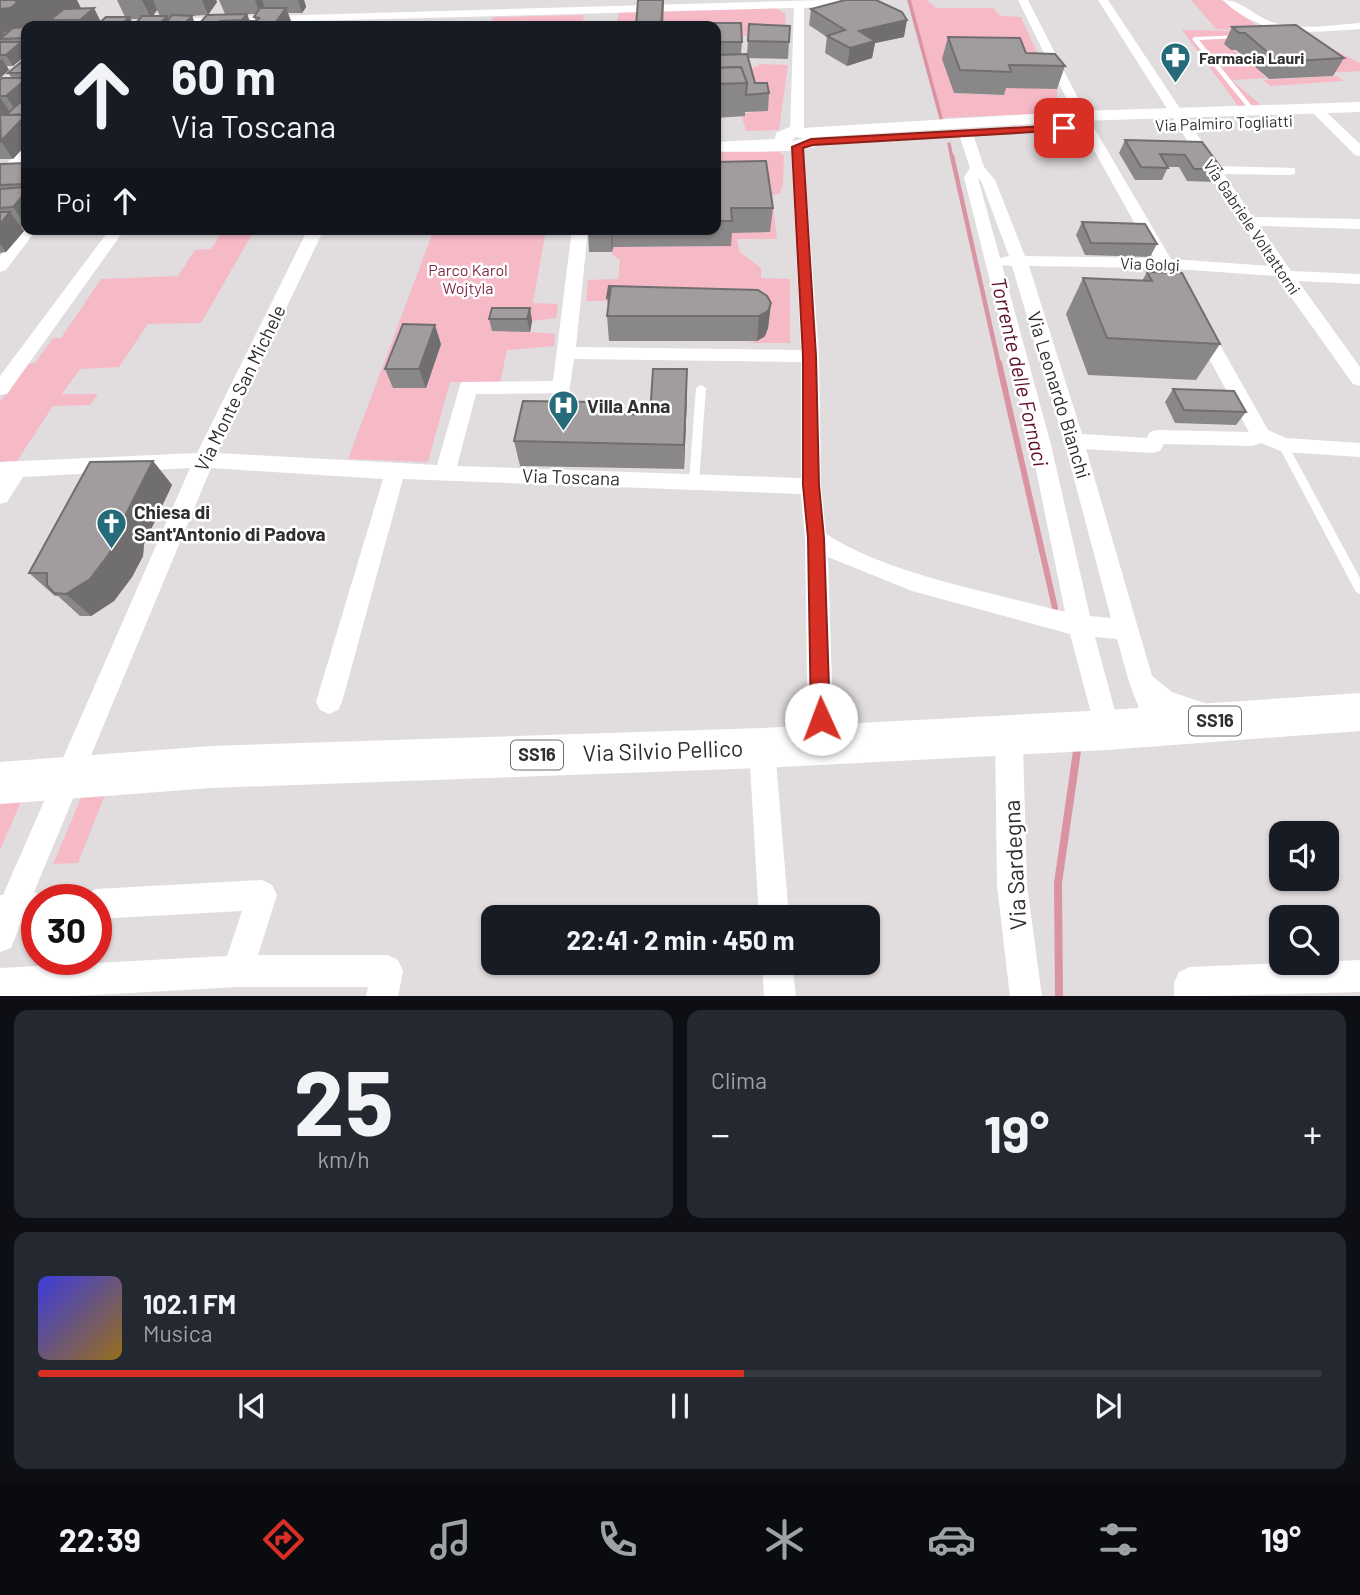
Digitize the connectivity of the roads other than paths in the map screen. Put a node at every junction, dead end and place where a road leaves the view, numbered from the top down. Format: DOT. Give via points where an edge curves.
graph roads {
  1 [pos="438,0"];
  2 [pos="863,0"];
  3 [pos="1023,0"];
  4 [pos="1103,0"];
  5 [pos="1228,0"];
  6 [pos="616,5"];
  7 [pos="799,5"];
  8 [pos="430,15"];
  9 [pos="309,18"];
  10 [pos="258,21"];
  11 [pos="427,21"];
  12 [pos="1360,26"];
  13 [pos="1250,36"];
  14 [pos="1360,107"];
  15 [pos="1253,111"];
  16 [pos="1320,113"];
  17 [pos="1360,116"];
  18 [pos="1179,120"];
  19 [pos="1084,121"];
  20 [pos="967,134"];
  21 [pos="721,137"];
  22 [pos="797,138"];
  23 [pos="721,147"];
  24 [pos="1360,152"];
  25 [pos="977,168"];
  26 [pos="1213,170"];
  27 [pos="1290,171"];
  28 [pos="1247,221"];
  29 [pos="1360,223"];
  30 [pos="25,235"];
  31 [pos="114,235"];
  32 [pos="313,235"];
  33 [pos="579,235"];
  34 [pos="992,261"];
  35 [pos="1019,261"];
  36 [pos="1166,263"];
  37 [pos="0,267"];
  38 [pos="1282,273"];
  39 [pos="1360,279"];
  40 [pos="566,353"];
  41 [pos="810,356"];
  42 [pos="1360,380"];
  43 [pos="701,388"];
  44 [pos="0,389"];
  45 [pos="1261,435"];
  46 [pos="1074,441"];
  47 [pos="1283,445"];
  48 [pos="1360,450"];
  49 [pos="204,460"];
  50 [pos="9,469"];
  51 [pos="395,471"];
  52 [pos="445,472"];
  53 [pos="694,481"];
  54 [pos="811,485"];
  55 [pos="0,496"];
  56 [pos="816,538"];
  57 [pos="1360,589"];
  58 [pos="1080,626"];
  59 [pos="1125,629"];
  60 [pos="1141,682"];
  61 [pos="329,702"];
  62 [pos="1360,712"];
  63 [pos="1273,717"];
  64 [pos="1158,725"];
  65 [pos="1107,730"];
  66 [pos="1007,734"];
  67 [pos="821,745"];
  68 [pos="762,748"];
  69 [pos="67,779"];
  70 [pos="0,783"];
  71 [pos="112,903"];
  72 [pos="773,905"];
  73 [pos="16,909"];
  74 [pos="0,937"];
  75 [pos="238,971"];
  76 [pos="779,975"];
  77 [pos="1360,976"];
  78 [pos="13,988"];
  79 [pos="382,996"];
  80 [pos="780,996"];
  81 [pos="1026,996"];
  82 [pos="1190,996"];
  1 -- 8 [label="street"];
  2 -- 7 [label="street"];
  3 -- 19 [label="street"];
  4 -- 18 [label="street, Via Gabriele Voltattorni"];
  5 -- 12 [label="street" via="1255,19 1279,27"];
  6 -- 7 [label="street"];
  6 -- 8 [label="street"];
  7 -- 22 [label="street"];
  8 -- 9 [label="street"];
  8 -- 11 [label="street"];
  9 -- 10 [label="street"];
  13 -- 15 [label="lane" via="1195,39"];
  14 -- 16 [label="street, Via Palmiro Togliatti"];
  15 -- 16 [label="street, Via Palmiro Togliatti"];
  15 -- 18 [label="street, Via Palmiro Togliatti"];
  16 -- 17 [label="street, Via Palmiro Togliatti"];
  16 -- 18 [label="street, Via Palmiro Togliatti"];
  16 -- 24 [label="street"];
  18 -- 19 [label="street, Via Palmiro Togliatti"];
  18 -- 26 [label="street, Via Gabriele Voltattorni"];
  19 -- 20 [label="street"];
  19 -- 22 [label="street, Via Palmiro Togliatti"];
  19 -- 36 [label="street"];
  20 -- 22 [label="street"];
  20 -- 25 [label="street, Via Leonardo Bianchi"];
  21 -- 22 [label="street"];
  22 -- 23 [label="street, Via Palmiro Togliatti"];
  22 -- 41 [label="street"];
  25 -- 34 [label="street, Via Leonardo Bianchi" via="971,177"];
  25 -- 35 [label="street, Via Leonardo Bianchi" via="988,180"];
  26 -- 27 [label="street"];
  26 -- 28 [label="street, Via Gabriele Voltattorni"];
  28 -- 29 [label="street"];
  28 -- 38 [label="street, Via Gabriele Voltattorni"];
  30 -- 37 [label="street"];
  31 -- 44 [label="street"];
  32 -- 49 [label="street, Via Monte San Michele"];
  33 -- 40 [label="street"];
  34 -- 35 [label="street, Via Golgi"];
  34 -- 58 [label="street, Via Leonardo Bianchi" via="1041,445"];
  35 -- 36 [label="street, Via Golgi"];
  35 -- 46 [label="street, Via Leonardo Bianchi"];
  36 -- 38 [label="street, Via Golgi"];
  36 -- 45 [label="street"];
  38 -- 39 [label="street, Via Golgi"];
  38 -- 42 [label="street, Via Gabriele Voltattorni"];
  40 -- 41 [label="street"];
  40 -- 52 [label="street" via="562,388 468,387"];
  41 -- 54 [label="street"];
  43 -- 53 [label="lane"];
  45 -- 46 [label="street" via="1252,439 1157,437 1153,446"];
  45 -- 47 [label="street"];
  46 -- 59 [label="street, Via Leonardo Bianchi"];
  47 -- 48 [label="street"];
  47 -- 57 [label="lane"];
  49 -- 50 [label="street, Via Toscana"];
  49 -- 51 [label="street, Via Toscana"];
  49 -- 69 [label="street, Via Monte San Michele"];
  50 -- 55 [label="street"];
  51 -- 52 [label="street, Via Toscana"];
  51 -- 61 [label="street"];
  52 -- 53 [label="street, Via Toscana"];
  53 -- 54 [label="street, Via Toscana"];
  54 -- 56 [label="street"];
  56 -- 58 [label="street" via="834,550 912,581"];
  56 -- 67 [label="street"];
  58 -- 59 [label="street"];
  58 -- 65 [label="street, Via Leonardo Bianchi"];
  59 -- 60 [label="street, Via Leonardo Bianchi"];
  60 -- 63 [label="street" via="1164,701 1202,714"];
  60 -- 64 [label="street, Via Leonardo Bianchi"];
  62 -- 63 [label="main road, SS16"];
  63 -- 64 [label="main road, SS16"];
  64 -- 65 [label="main road, Via Silvio Pellico / SS16"];
  65 -- 66 [label="main road, Via Silvio Pellico / SS16"];
  66 -- 67 [label="main road, Via Silvio Pellico / SS16"];
  66 -- 81 [label="street, Via Sardegna" via="1012,885"];
  67 -- 68 [label="main road, Via Silvio Pellico / SS16"];
  68 -- 69 [label="main road, Via Silvio Pellico / SS16" via="322,762"];
  68 -- 72 [label="street"];
  69 -- 70 [label="main road, Via Silvio Pellico / SS16"];
  69 -- 73 [label="street, Via Monte San Michele"];
  71 -- 75 [label="street" via="262,895"];
  73 -- 74 [label="street, Via Monte San Michele"];
  75 -- 78 [label="street"];
  75 -- 79 [label="street" via="387,971"];
  76 -- 80 [label="street"];
  77 -- 82 [label="street" via="1190,983"];
}
